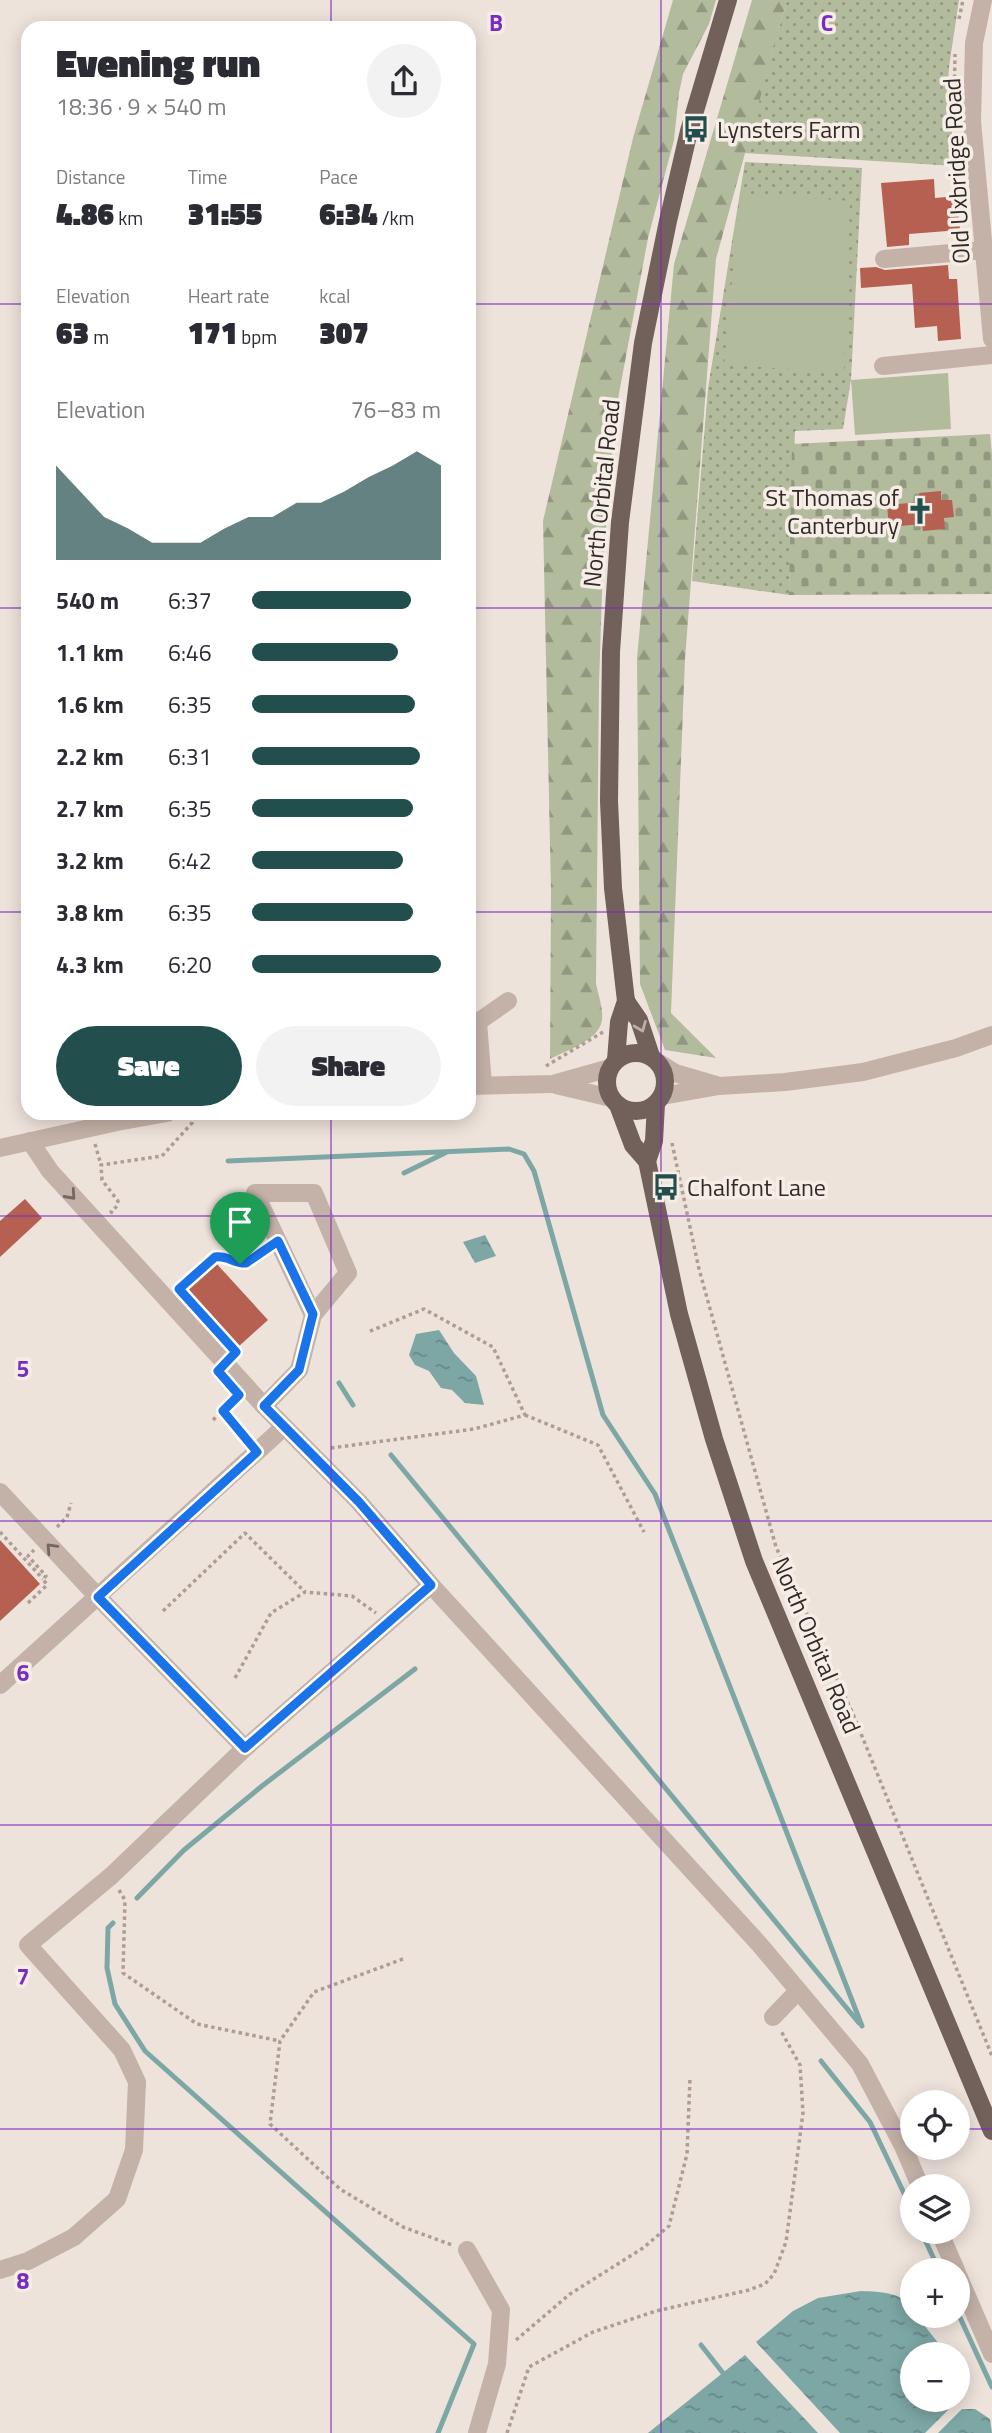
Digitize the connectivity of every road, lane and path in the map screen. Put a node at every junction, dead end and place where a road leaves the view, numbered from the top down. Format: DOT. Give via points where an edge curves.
graph roads {
  1 [pos="728,0"];
  2 [pos="983,0"];
  3 [pos="984,250"];
  4 [pos="884,258"];
  5 [pos="992,339"];
  6 [pos="992,355"];
  7 [pos="883,366"];
  8 [pos="508,1001"];
  9 [pos="626,1001"];
  10 [pos="476,1018"];
  11 [pos="619,1022"];
  12 [pos="992,1035"];
  13 [pos="655,1060"];
  14 [pos="613,1064"];
  15 [pos="537,1072"];
  16 [pos="553,1084"];
  17 [pos="476,1086"];
  18 [pos="719,1086"];
  19 [pos="659,1100"];
  20 [pos="615,1102"];
  21 [pos="133,1120"];
  22 [pos="192,1120"];
  23 [pos="671,1136"];
  24 [pos="30,1141"];
  25 [pos="0,1149"];
  26 [pos="647,1161"];
  27 [pos="120,1221"];
  28 [pos="278,1241"];
  29 [pos="171,1279"];
  30 [pos="179,1289"];
  31 [pos="187,1298"];
  32 [pos="313,1314"];
  33 [pos="368,1332"];
  34 [pos="239,1395"];
  35 [pos="264,1406"];
  36 [pos="223,1411"];
  37 [pos="525,1415"];
  38 [pos="213,1419"];
  39 [pos="284,1427"];
  40 [pos="308,1451"];
  41 [pos="257,1452"];
  42 [pos="0,1492"];
  43 [pos="0,1532"];
  44 [pos="643,1532"];
  45 [pos="43,1579"];
  46 [pos="431,1585"];
  47 [pos="305,1592"];
  48 [pos="98,1597"];
  49 [pos="163,1611"];
  50 [pos="389,1622"];
  51 [pos="235,1678"];
  52 [pos="0,1685"];
  53 [pos="245,1748"];
  54 [pos="111,1876"];
  55 [pos="403,1959"];
  56 [pos="797,1992"];
  57 [pos="773,2017"];
  58 [pos="280,2041"];
  59 [pos="992,2056"];
  60 [pos="690,2078"];
  61 [pos="992,2131"];
  62 [pos="915,2174"];
  63 [pos="467,2250"];
  64 [pos="0,2270"];
  65 [pos="970,2302"];
  66 [pos="992,2354"];
  67 [pos="498,2355"];
  68 [pos="477,2433"];
  69 [pos="507,2433"];
  1 -- 9 [label="main road, North Orbital Road" via="668,221 643,343 620,522 611,652 609,802"];
  2 -- 3 [label="street, Old Uxbridge Road" via="974,43 972,121"];
  3 -- 4 [label="street"];
  3 -- 5 [label="street, Old Uxbridge Road"];
  6 -- 7 [label="street"];
  8 -- 10 [label="street"];
  9 -- 11 [label="main road, North Orbital Road"];
  9 -- 13 [label="main road, North Orbital Road, one-way"];
  11 -- 14 [label="main road, North Orbital Road"];
  11 -- 15 [label="path"];
  12 -- 18 [label="street" via="863,1072"];
  13 -- 14 [label="main road" via="635,1052"];
  13 -- 18 [label="street" via="676,1073"];
  13 -- 19 [label="main road" via="664,1072 666,1087"];
  14 -- 16 [label="street"];
  14 -- 20 [label="main road" via="607,1088"];
  16 -- 17 [label="street"];
  16 -- 20 [label="street"];
  18 -- 19 [label="street"];
  19 -- 20 [label="main road" via="638,1112"];
  19 -- 26 [label="main road, North Orbital Road"];
  20 -- 26 [label="main road, North Orbital Road" via="633,1145"];
  21 -- 24 [label="street"];
  22 -- 27 [label="path" via="162,1156 101,1165 102,1180 118,1201 111,1212"];
  23 -- 59 [label="path" via="699,1269 776,1547 853,1714"];
  24 -- 25 [label="street"];
  24 -- 35 [label="street, one-way" via="50,1171"];
  26 -- 61 [label="main road, North Orbital Road" via="679,1314 754,1561"];
  28 -- 30 [label="path" via="246,1263 215,1257"];
  28 -- 32 [label="street"];
  28 -- 32 [label="street" via="255,1192 314,1193 348,1273"];
  29 -- 30 [label="path"];
  30 -- 31 [label="path"];
  32 -- 35 [label="street" via="299,1370"];
  33 -- 37 [label="path" via="424,1309 494,1347"];
  34 -- 36 [label="path"];
  35 -- 39 [label="street"];
  36 -- 38 [label="path"];
  36 -- 41 [label="path"];
  37 -- 40 [label="path" via="474,1429"];
  37 -- 44 [label="path" via="598,1446"];
  39 -- 40 [label="street"];
  39 -- 41 [label="street"];
  40 -- 46 [label="street"];
  41 -- 48 [label="street"];
  48 -- 42 [label="street, one-way"];
  43 -- 45 [label="path"];
  46 -- 50 [label="street"];
  46 -- 56 [label="street" via="760,1945"];
  47 -- 49 [label="path" via="245,1533"];
  47 -- 50 [label="path" via="352,1596"];
  47 -- 51 [label="path" via="271,1613"];
  48 -- 52 [label="street"];
  48 -- 53 [label="street"];
  50 -- 53 [label="street"];
  53 -- 54 [label="street"];
  54 -- 58 [label="path" via="125,1900 123,1973 197,2024"];
  54 -- 64 [label="street" via="28,1945 122,2050 136,2082 134,2150 117,2199 74,2237"];
  55 -- 58 [label="path" via="314,1992"];
  56 -- 57 [label="street"];
  56 -- 62 [label="street" via="860,2064"];
  57 -- 69 [label="path" via="800,2065 803,2113 786,2242 775,2274 749,2290 656,2311 593,2332 529,2368"];
  58 -- 63 [label="path" via="270,2124 340,2189 403,2227"];
  60 -- 67 [label="path" via="687,2154 669,2226 570,2294"];
  63 -- 67 [label="street" via="501,2310"];
  65 -- 66 [label="street"];
  67 -- 68 [label="street"];
}
